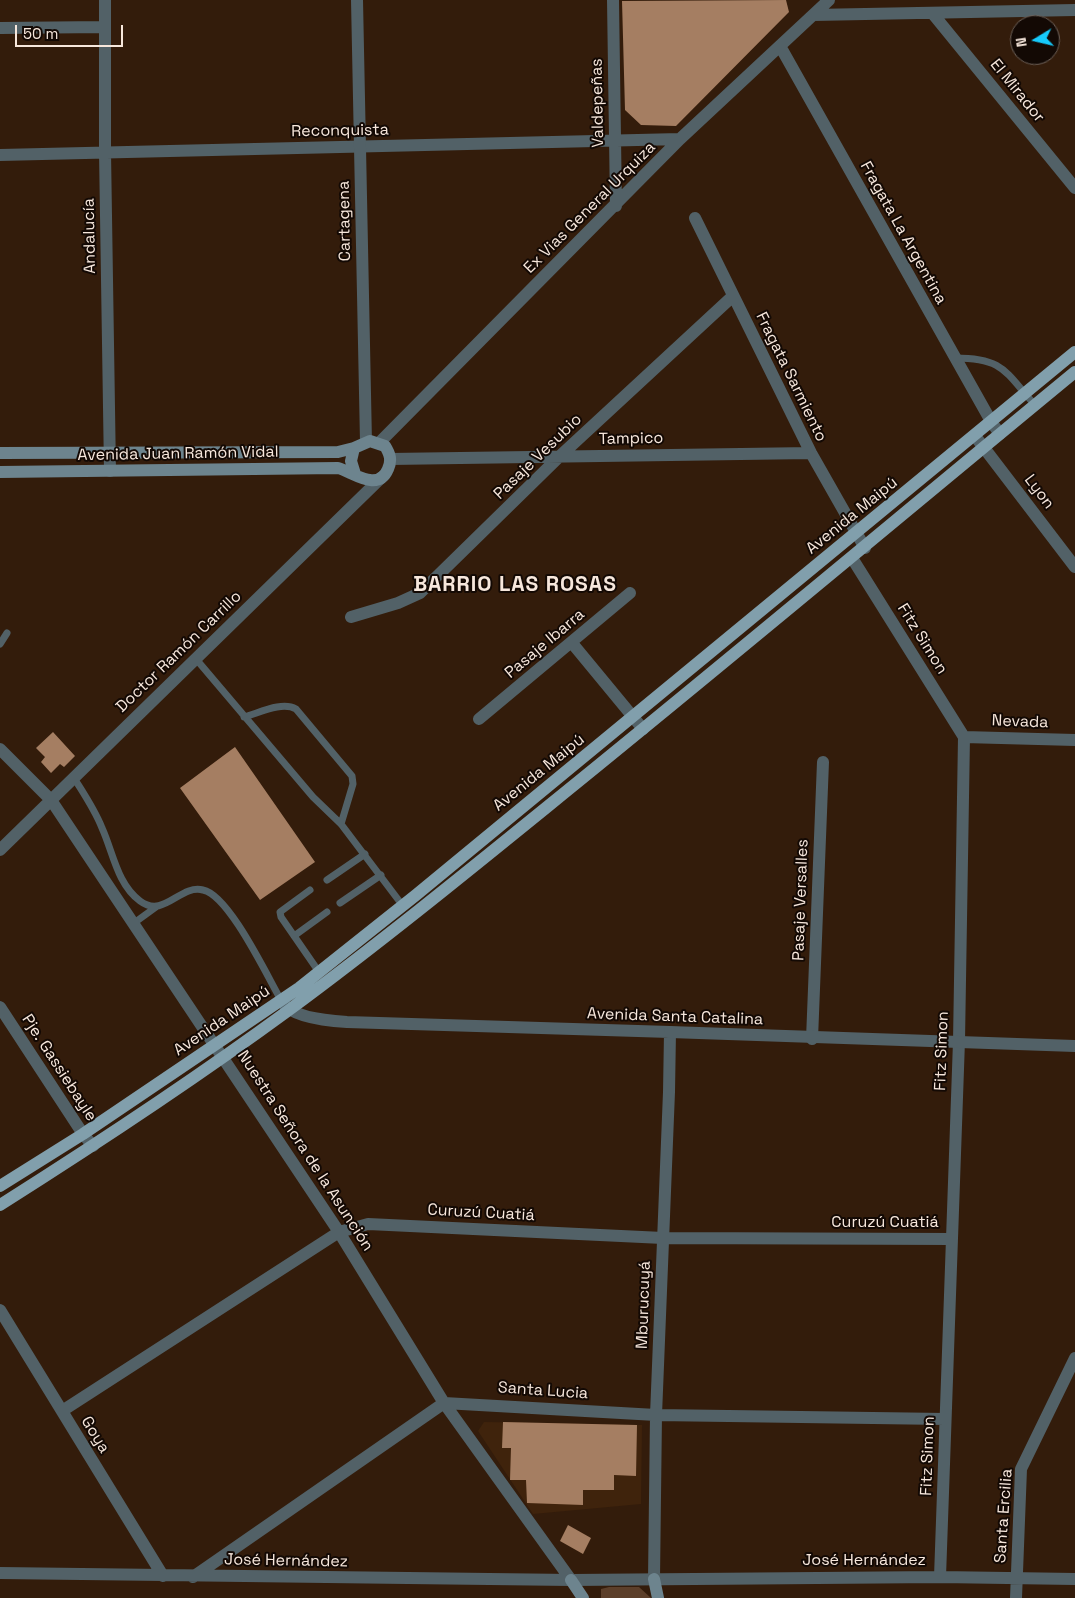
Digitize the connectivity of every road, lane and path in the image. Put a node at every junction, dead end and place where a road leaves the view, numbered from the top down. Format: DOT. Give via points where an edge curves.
graph roads {
  1 [pos="105,0"];
  2 [pos="357,0"];
  3 [pos="613,0"];
  4 [pos="829,0"];
  5 [pos="1075,10"];
  6 [pos="933,14"];
  7 [pos="813,16"];
  8 [pos="104,27"];
  9 [pos="0,28"];
  10 [pos="780,46"];
  11 [pos="680,139"];
  12 [pos="614,142"];
  13 [pos="360,147"];
  14 [pos="104,152"];
  15 [pos="0,154"];
  16 [pos="1075,188"];
  17 [pos="616,206"];
  18 [pos="695,218"];
  19 [pos="733,296"];
  20 [pos="1075,352"];
  21 [pos="955,358"];
  22 [pos="1075,373"];
  23 [pos="1025,394"];
  24 [pos="1035,405"];
  25 [pos="992,422"];
  26 [pos="1000,434"];
  27 [pos="980,441"];
  28 [pos="379,443"];
  29 [pos="360,445"];
  30 [pos="0,453"];
  31 [pos="811,453"];
  32 [pos="109,454"];
  33 [pos="560,456"];
  34 [pos="390,459"];
  35 [pos="110,471"];
  36 [pos="0,472"];
  37 [pos="355,474"];
  38 [pos="382,478"];
  39 [pos="856,534"];
  40 [pos="865,548"];
  41 [pos="852,558"];
  42 [pos="1075,567"];
  43 [pos="630,593"];
  44 [pos="351,617"];
  45 [pos="7,634"];
  46 [pos="572,643"];
  47 [pos="0,644"];
  48 [pos="196,659"];
  49 [pos="244,717"];
  50 [pos="632,717"];
  51 [pos="479,719"];
  52 [pos="643,729"];
  53 [pos="964,737"];
  54 [pos="1075,740"];
  55 [pos="0,749"];
  56 [pos="823,762"];
  57 [pos="74,778"];
  58 [pos="51,800"];
  59 [pos="341,824"];
  60 [pos="0,850"];
  61 [pos="365,854"];
  62 [pos="381,875"];
  63 [pos="327,880"];
  64 [pos="310,890"];
  65 [pos="340,903"];
  66 [pos="403,906"];
  67 [pos="156,907"];
  68 [pos="327,912"];
  69 [pos="134,923"];
  70 [pos="294,936"];
  71 [pos="319,972"];
  72 [pos="285,1005"];
  73 [pos="0,1007"];
  74 [pos="670,1032"];
  75 [pos="812,1039"];
  76 [pos="958,1041"];
  77 [pos="216,1044"];
  78 [pos="1075,1046"];
  79 [pos="223,1056"];
  80 [pos="83,1134"];
  81 [pos="93,1146"];
  82 [pos="0,1186"];
  83 [pos="0,1205"];
  84 [pos="338,1232"];
  85 [pos="663,1238"];
  86 [pos="952,1239"];
  87 [pos="0,1310"];
  88 [pos="1075,1358"];
  89 [pos="444,1403"];
  90 [pos="62,1411"];
  91 [pos="656,1414"];
  92 [pos="945,1419"];
  93 [pos="0,1573"];
  94 [pos="163,1576"];
  95 [pos="193,1577"];
  96 [pos="940,1577"];
  97 [pos="1017,1578"];
  98 [pos="654,1579"];
  99 [pos="1075,1579"];
  100 [pos="571,1580"];
  101 [pos="583,1598"];
  102 [pos="658,1598"];
  103 [pos="1016,1598"];
  1 -- 8 [label="street, Andalucía"];
  2 -- 13 [label="street, Cartagena"];
  3 -- 12 [label="street, Valdepeñas"];
  4 -- 7 [label="street, Ex Vias General Urquiza"];
  5 -- 6 [label="street"];
  6 -- 7 [label="street"];
  6 -- 16 [label="street, El Mirador"];
  7 -- 10 [label="street, Ex Vias General Urquiza"];
  8 -- 9 [label="street"];
  8 -- 14 [label="street, Andalucía"];
  10 -- 11 [label="street, Ex Vias General Urquiza"];
  10 -- 21 [label="street, Fragata La Argentina"];
  11 -- 12 [label="street, Reconquista"];
  11 -- 17 [label="street, Ex Vias General Urquiza"];
  12 -- 13 [label="street, Reconquista"];
  12 -- 17 [label="street, Valdepeñas"];
  13 -- 14 [label="street, Reconquista"];
  13 -- 29 [label="street, Cartagena"];
  14 -- 15 [label="street, Reconquista"];
  14 -- 32 [label="street, Andalucía"];
  17 -- 28 [label="street, Ex Vias General Urquiza"];
  18 -- 19 [label="street, Fragata Sarmiento"];
  19 -- 31 [label="street, Fragata Sarmiento"];
  19 -- 33 [label="street, Pasaje Vesubio"];
  20 -- 23 [label="main road, Avenida Maipú"];
  21 -- 23 [label="lane" via="980,358 1000,366"];
  21 -- 25 [label="street, Fragata La Argentina"];
  22 -- 24 [label="main road, Avenida Maipú"];
  23 -- 24 [label="lane"];
  23 -- 25 [label="main road, Avenida Maipú"];
  24 -- 26 [label="main road, Avenida Maipú"];
  25 -- 26 [label="street, Fragata La Argentina"];
  25 -- 27 [label="main road, Avenida Maipú"];
  26 -- 27 [label="main road, Avenida Maipú"];
  27 -- 39 [label="main road, Avenida Maipú"];
  27 -- 40 [label="main road, Avenida Maipú"];
  27 -- 42 [label="street, Lyon"];
  28 -- 29 [label="main road"];
  28 -- 34 [label="main road" via="385,446"];
  29 -- 32 [label="main road, Avenida Juan Ramón Vidal" via="338,452"];
  29 -- 37 [label="main road" via="351,462"];
  30 -- 32 [label="main road, Avenida Juan Ramón Vidal"];
  31 -- 33 [label="street, Tampico"];
  31 -- 39 [label="street, Fragata Sarmiento"];
  32 -- 35 [label="street, Andalucía"];
  33 -- 34 [label="street, Tampico"];
  33 -- 44 [label="street, Pasaje Vesubio" via="420,593"];
  34 -- 38 [label="main road"];
  35 -- 36 [label="main road, Avenida Juan Ramón Vidal"];
  35 -- 37 [label="main road, Avenida Juan Ramón Vidal" via="338,468"];
  37 -- 38 [label="main road" via="367,480"];
  38 -- 48 [label="street, Doctor Ramón Carrillo"];
  39 -- 40 [label="street, Fragata Sarmiento"];
  39 -- 50 [label="main road, Avenida Maipú"];
  40 -- 41 [label="main road, Avenida Maipú"];
  41 -- 52 [label="main road, Avenida Maipú"];
  41 -- 53 [label="street, Fitz Simon"];
  43 -- 46 [label="street, Pasaje Ibarra"];
  45 -- 47 [label="lane"];
  46 -- 50 [label="street"];
  46 -- 51 [label="street, Pasaje Ibarra"];
  48 -- 49 [label="lane"];
  48 -- 57 [label="street, Doctor Ramón Carrillo"];
  49 -- 59 [label="lane" via="313,797"];
  49 -- 59 [label="lane" via="284,706 296,709 352,776 353,784"];
  50 -- 52 [label="street"];
  50 -- 66 [label="main road, Avenida Maipú"];
  52 -- 72 [label="main road, Avenida Maipú" via="413,915"];
  53 -- 54 [label="street, Nevada"];
  53 -- 76 [label="street, Fitz Simon"];
  55 -- 58 [label="street, Nuestra Señora de la Asunción"];
  56 -- 75 [label="street, Pasaje Versalles"];
  57 -- 58 [label="street, Doctor Ramón Carrillo"];
  57 -- 67 [label="lane" via="91,804 126,886 140,901"];
  58 -- 60 [label="street, Doctor Ramón Carrillo"];
  58 -- 69 [label="street, Nuestra Señora de la Asunción"];
  59 -- 61 [label="lane"];
  61 -- 62 [label="lane"];
  61 -- 63 [label="lane"];
  62 -- 65 [label="lane"];
  62 -- 66 [label="lane"];
  64 -- 70 [label="lane" via="280,912"];
  66 -- 71 [label="main road, Avenida Maipú"];
  67 -- 69 [label="lane"];
  67 -- 72 [label="lane" via="190,891 211,893 237,922"];
  68 -- 70 [label="lane"];
  69 -- 77 [label="street, Nuestra Señora de la Asunción"];
  70 -- 71 [label="lane"];
  71 -- 72 [label="main road, Avenida Maipú"];
  72 -- 74 [label="street, Avenida Santa Catalina" via="326,1020 347,1022"];
  72 -- 77 [label="main road, Avenida Maipú"];
  72 -- 79 [label="main road, Avenida Maipú"];
  73 -- 80 [label="street, Pje. Gassiebayle"];
  74 -- 75 [label="street, Avenida Santa Catalina"];
  74 -- 85 [label="street, Mburucuyá"];
  75 -- 76 [label="street, Avenida Santa Catalina"];
  76 -- 78 [label="street, Avenida Santa Catalina"];
  76 -- 86 [label="street, Fitz Simon"];
  77 -- 79 [label="street, Nuestra Señora de la Asunción"];
  77 -- 80 [label="main road, Avenida Maipú"];
  79 -- 81 [label="main road, Avenida Maipú"];
  79 -- 84 [label="street, Nuestra Señora de la Asunción"];
  80 -- 81 [label="street, Pje. Gassiebayle"];
  80 -- 82 [label="main road, Avenida Maipú"];
  81 -- 83 [label="main road, Avenida Maipú"];
  84 -- 85 [label="street, Curuzú Cuatiá" via="368,1224"];
  84 -- 89 [label="street, Nuestra Señora de la Asunción"];
  84 -- 90 [label="street, Curuzú Cuatiá"];
  85 -- 86 [label="street, Curuzú Cuatiá"];
  85 -- 91 [label="street, Mburucuyá"];
  86 -- 92 [label="street, Fitz Simon"];
  87 -- 90 [label="street, Goya"];
  88 -- 97 [label="street, Santa Ercilia" via="1021,1469"];
  89 -- 91 [label="street, Santa Lucia"];
  89 -- 95 [label="street"];
  89 -- 100 [label="street, Nuestra Señora de la Asunción"];
  90 -- 94 [label="street, Goya"];
  91 -- 92 [label="street, Santa Lucia"];
  91 -- 98 [label="street, Mburucuyá"];
  92 -- 96 [label="street, Fitz Simon"];
  93 -- 94 [label="street, José Hernández"];
  94 -- 95 [label="street, José Hernández"];
  95 -- 100 [label="street, José Hernández"];
  96 -- 97 [label="street, José Hernández"];
  96 -- 98 [label="street, José Hernández"];
  97 -- 99 [label="street, José Hernández"];
  97 -- 103 [label="street, Santa Ercilia"];
  98 -- 100 [label="street, José Hernández"];
  98 -- 102 [label="main road"];
  100 -- 101 [label="main road"];
}
